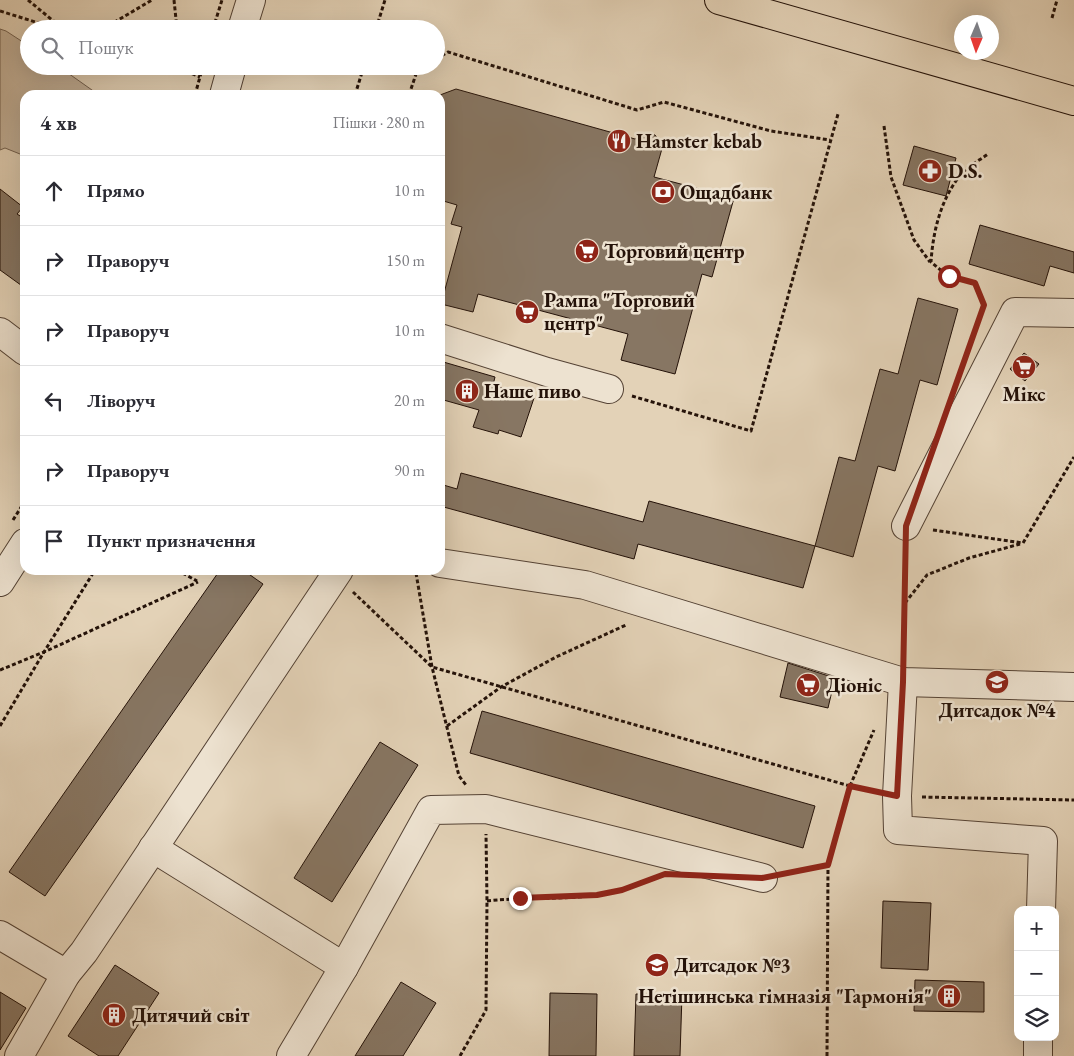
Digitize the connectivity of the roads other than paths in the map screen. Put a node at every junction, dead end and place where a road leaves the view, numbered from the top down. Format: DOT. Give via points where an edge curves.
graph roads {
  1 [pos="250,0"];
  2 [pos="719,0"];
  3 [pos="244,20"];
  4 [pos="230,75"];
  5 [pos="225,90"];
  6 [pos="1074,102"];
  7 [pos="1074,313"];
  8 [pos="0,332"];
  9 [pos="445,340"];
  10 [pos="20,347"];
  11 [pos="609,389"];
  12 [pos="906,526"];
  13 [pos="20,550"];
  14 [pos="445,564"];
  15 [pos="335,575"];
  16 [pos="0,582"];
  17 [pos="903,682"];
  18 [pos="1074,687"];
  19 [pos="153,848"];
  20 [pos="762,878"];
  21 [pos="1041,906"];
  22 [pos="0,935"];
  23 [pos="344,968"];
  24 [pos="66,974"];
  25 [pos="1038,1041"];
  26 [pos="19,1056"];
  27 [pos="291,1056"];
  28 [pos="1038,1056"];
  1 -- 3 [label="street"];
  2 -- 6 [label="main road"];
  4 -- 5 [label="street"];
  7 -- 12 [label="street" via="1015,312"];
  8 -- 10 [label="street"];
  9 -- 11 [label="street"];
  13 -- 16 [label="street"];
  14 -- 17 [label="street" via="585,586"];
  15 -- 19 [label="street"];
  17 -- 18 [label="street"];
  17 -- 21 [label="street" via="898,830 1043,841"];
  19 -- 23 [label="street"];
  19 -- 24 [label="street"];
  20 -- 23 [label="street" via="486,809 431,810"];
  22 -- 24 [label="street"];
  23 -- 27 [label="street"];
  24 -- 26 [label="street"];
  25 -- 28 [label="street"];
}
